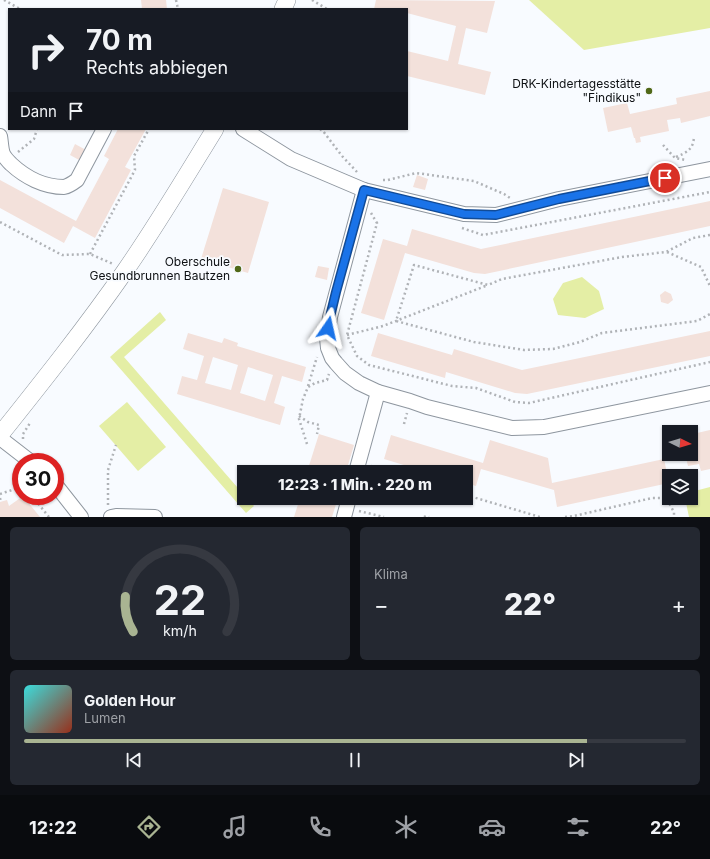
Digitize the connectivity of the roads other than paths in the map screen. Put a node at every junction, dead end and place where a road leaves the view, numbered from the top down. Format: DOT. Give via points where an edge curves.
graph roads {
  1 [pos="103,130"];
  2 [pos="214,130"];
  3 [pos="245,130"];
  4 [pos="0,136"];
  5 [pos="710,169"];
  6 [pos="364,190"];
  7 [pos="378,392"];
  8 [pos="710,394"];
  9 [pos="0,437"];
  10 [pos="20,453"];
  11 [pos="359,465"];
  12 [pos="64,495"];
  13 [pos="349,505"];
  14 [pos="350,515"];
  15 [pos="81,517"];
  16 [pos="111,517"];
  17 [pos="155,517"];
  1 -- 4 [label="street" via="77,180 65,187 47,185 18,170 3,154"];
  2 -- 9 [label="street" via="126,269 89,322"];
  3 -- 6 [label="street" via="291,160"];
  5 -- 6 [label="street" via="559,199 496,215 464,214"];
  6 -- 7 [label="street" via="330,317 327,338 328,348 336,364 359,383"];
  7 -- 8 [label="street" via="427,408 512,428 544,427"];
  7 -- 11 [label="street"];
  9 -- 10 [label="street"];
  12 -- 15 [label="street"];
  13 -- 14 [label="street"];
  16 -- 17 [label="street"];
}
